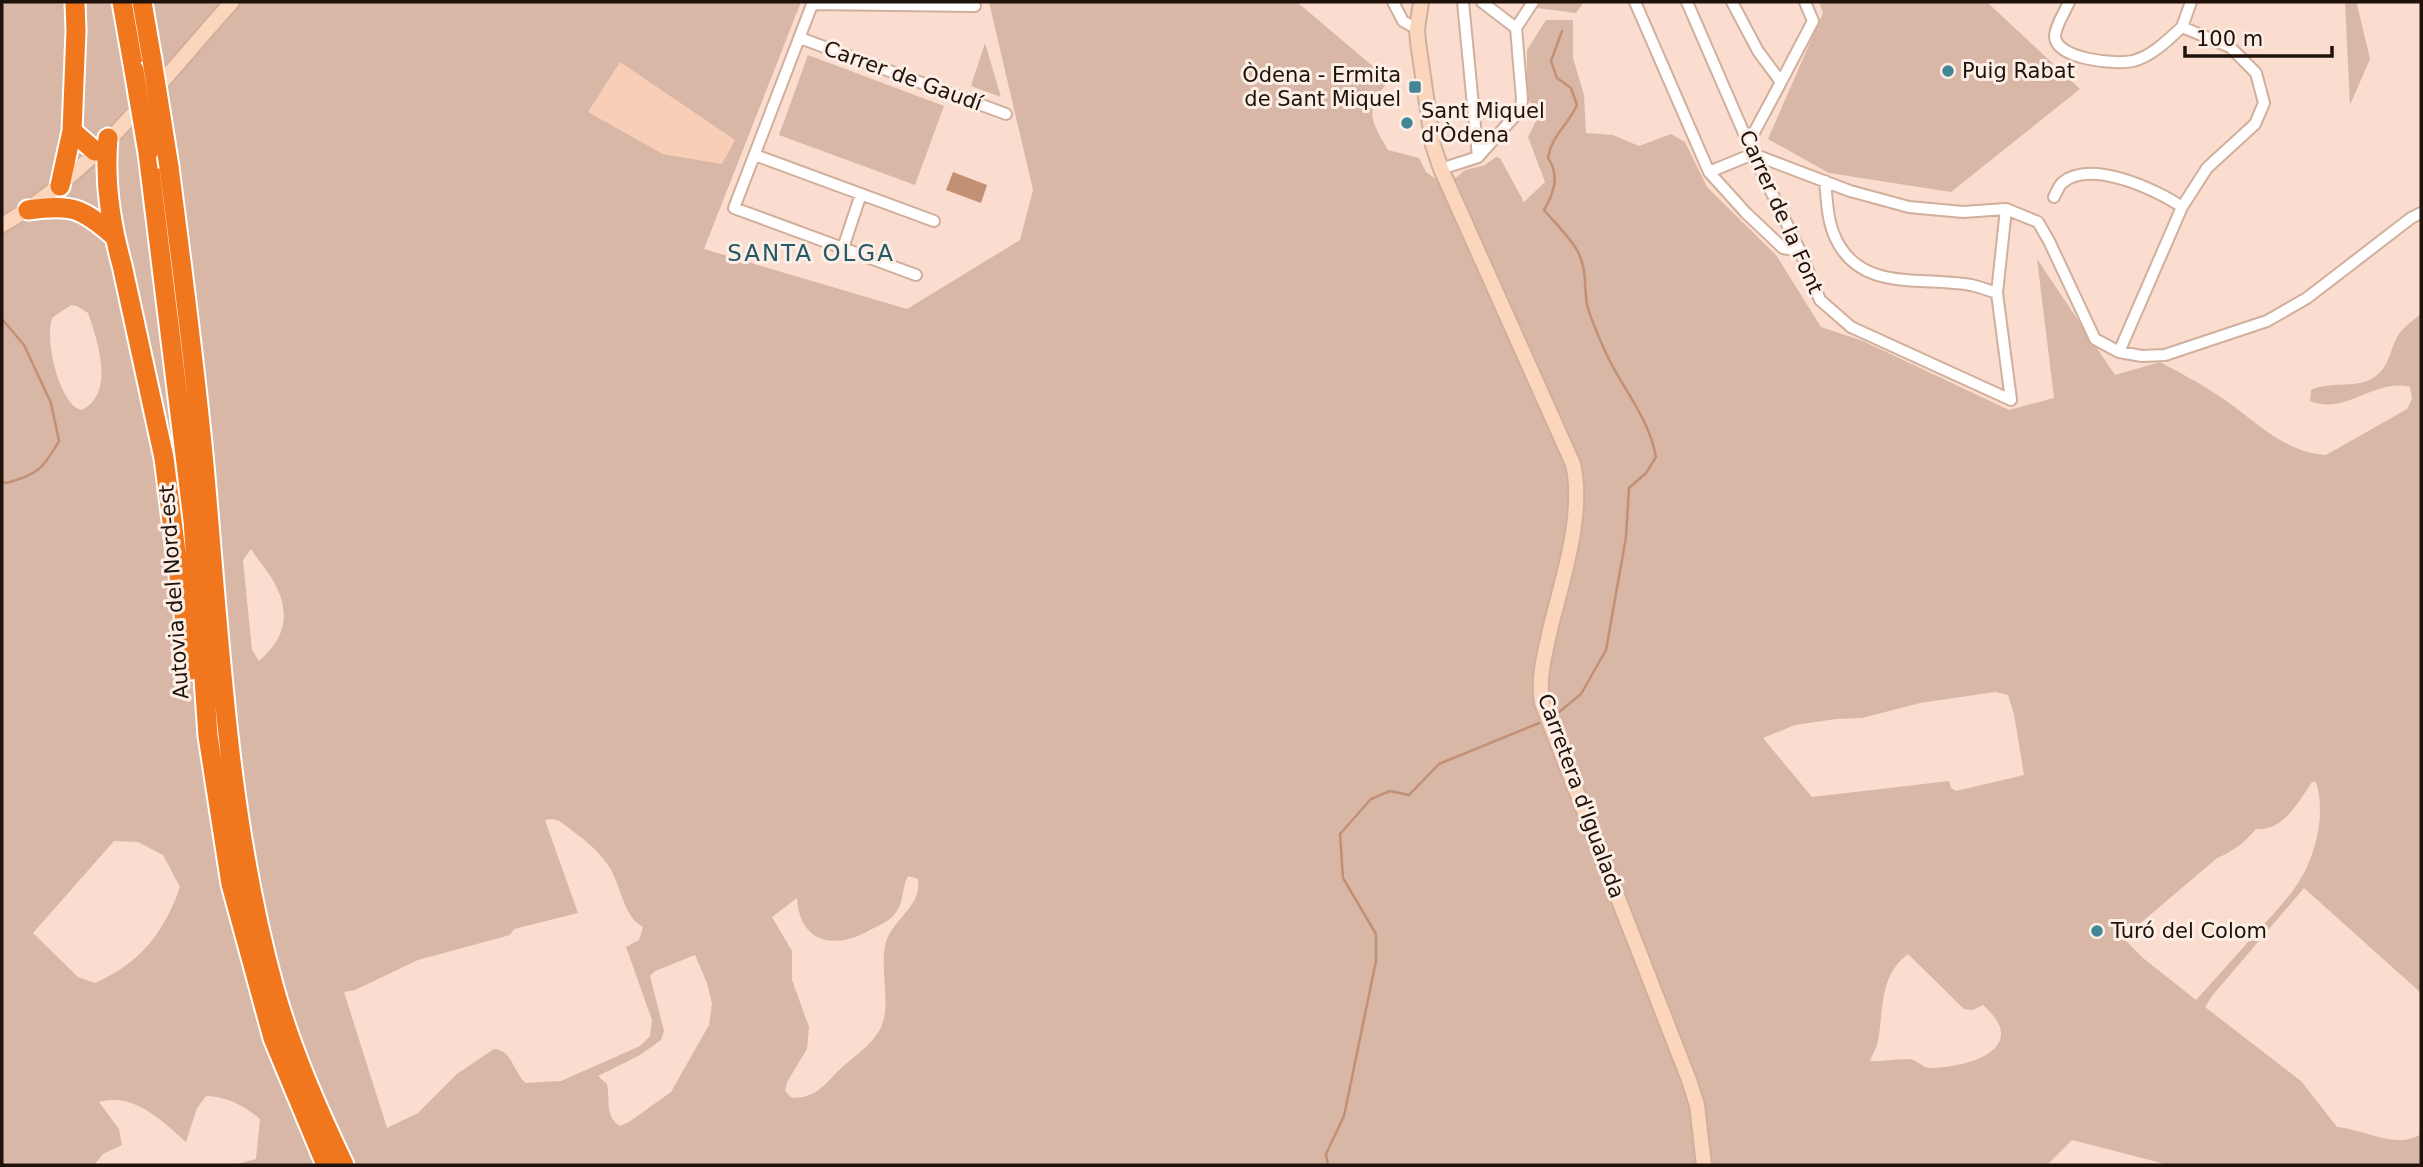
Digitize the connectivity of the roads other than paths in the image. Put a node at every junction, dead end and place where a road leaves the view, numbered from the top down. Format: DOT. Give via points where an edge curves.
graph roads {
  1 [pos="75,2"];
  2 [pos="122,2"];
  3 [pos="232,2"];
  4 [pos="1393,2"];
  5 [pos="1421,2"];
  6 [pos="1464,2"];
  7 [pos="1482,2"];
  8 [pos="1533,2"];
  9 [pos="1635,2"];
  10 [pos="1687,2"];
  11 [pos="1732,2"];
  12 [pos="1805,2"];
  13 [pos="2069,2"];
  14 [pos="2191,2"];
  15 [pos="813,3"];
  16 [pos="975,6"];
  17 [pos="144,7"];
  18 [pos="2182,27"];
  19 [pos="1516,28"];
  20 [pos="1417,29"];
  21 [pos="800,37"];
  22 [pos="1781,82"];
  23 [pos="1006,114"];
  24 [pos="72,131"];
  25 [pos="1749,142"];
  26 [pos="102,145"];
  27 [pos="1754,154"];
  28 [pos="755,155"];
  29 [pos="1478,157"];
  30 [pos="1441,169"];
  31 [pos="1709,172"];
  32 [pos="1825,181"];
  33 [pos="60,186"];
  34 [pos="861,194"];
  35 [pos="2053,197"];
  36 [pos="2182,207"];
  37 [pos="28,209"];
  38 [pos="2006,209"];
  39 [pos="2421,213"];
  40 [pos="934,220"];
  41 [pos="2,225"];
  42 [pos="114,236"];
  43 [pos="843,248"];
  44 [pos="1800,251"];
  45 [pos="916,275"];
  46 [pos="1997,293"];
  47 [pos="2119,352"];
  48 [pos="231,884"];
  49 [pos="326,1165"];
  50 [pos="344,1165"];
  51 [pos="1704,1165"];
  1 -- 24 [label="highway"];
  2 -- 48 [label="highway, Autovia del Nord-est, bridge" via="148,153 193,520 208,736"];
  3 -- 26 [label="street"];
  4 -- 20 [label="street" via="1403,21"];
  5 -- 20 [label="street, Carretera d'Igualada"];
  6 -- 29 [label="street"];
  7 -- 19 [label="street"];
  8 -- 19 [label="street"];
  9 -- 31 [label="street"];
  10 -- 25 [label="street, Carrer de la Font"];
  11 -- 22 [label="street"];
  12 -- 22 [label="street" via="1812,21"];
  13 -- 18 [label="street" via="2055,34 2057,45 2088,58 2134,61 2157,49"];
  14 -- 18 [label="street"];
  15 -- 16 [label="street"];
  15 -- 21 [label="street"];
  17 -- 50 [label="highway, Autovia del Nord-est, bridge" via="169,167 205,473 225,717 247,867 275,989 314,1101"];
  18 -- 36 [label="street" via="2230,47 2256,73 2264,103 2255,124 2207,168"];
  19 -- 29 [label="street" via="1521,109"];
  20 -- 30 [label="street, Carretera d'Igualada" via="1433,145"];
  21 -- 23 [label="street, Carrer de Gaudí"];
  21 -- 28 [label="street"];
  22 -- 25 [label="street"];
  24 -- 26 [label="highway"];
  24 -- 33 [label="highway"];
  25 -- 27 [label="street, Carrer de la Font"];
  26 -- 33 [label="street"];
  26 -- 42 [label="highway"];
  27 -- 31 [label="street"];
  27 -- 32 [label="street"];
  27 -- 44 [label="street, Carrer de la Font"];
  28 -- 34 [label="street"];
  28 -- 43 [label="street" via="734,208"];
  29 -- 30 [label="street"];
  30 -- 51 [label="street, Carretera d'Igualada" via="1573,464 1576,516 1540,690 1689,1080 1697,1105"];
  31 -- 44 [label="street" via="1783,248"];
  32 -- 38 [label="street" via="1909,207 1963,212"];
  32 -- 46 [label="street" via="1836,240 1864,270 1891,279 1970,285"];
  33 -- 37 [label="street"];
  34 -- 40 [label="street"];
  34 -- 43 [label="street"];
  35 -- 36 [label="street" via="2062,183 2095,174 2165,195"];
  36 -- 47 [label="street"];
  37 -- 41 [label="street"];
  37 -- 42 [label="highway" via="59,205 82,211"];
  38 -- 46 [label="street"];
  38 -- 47 [label="street" via="2038,222 2095,339"];
  39 -- 47 [label="street" via="2307,298 2267,321 2165,355"];
  42 -- 48 [label="highway" via="164,458 211,815"];
  43 -- 45 [label="street"];
  44 -- 46 [label="street, Carrer de la Font" via="1820,300 1851,327 2011,400"];
  48 -- 49 [label="highway, Autovia del Nord-est" via="273,1038"];
}
